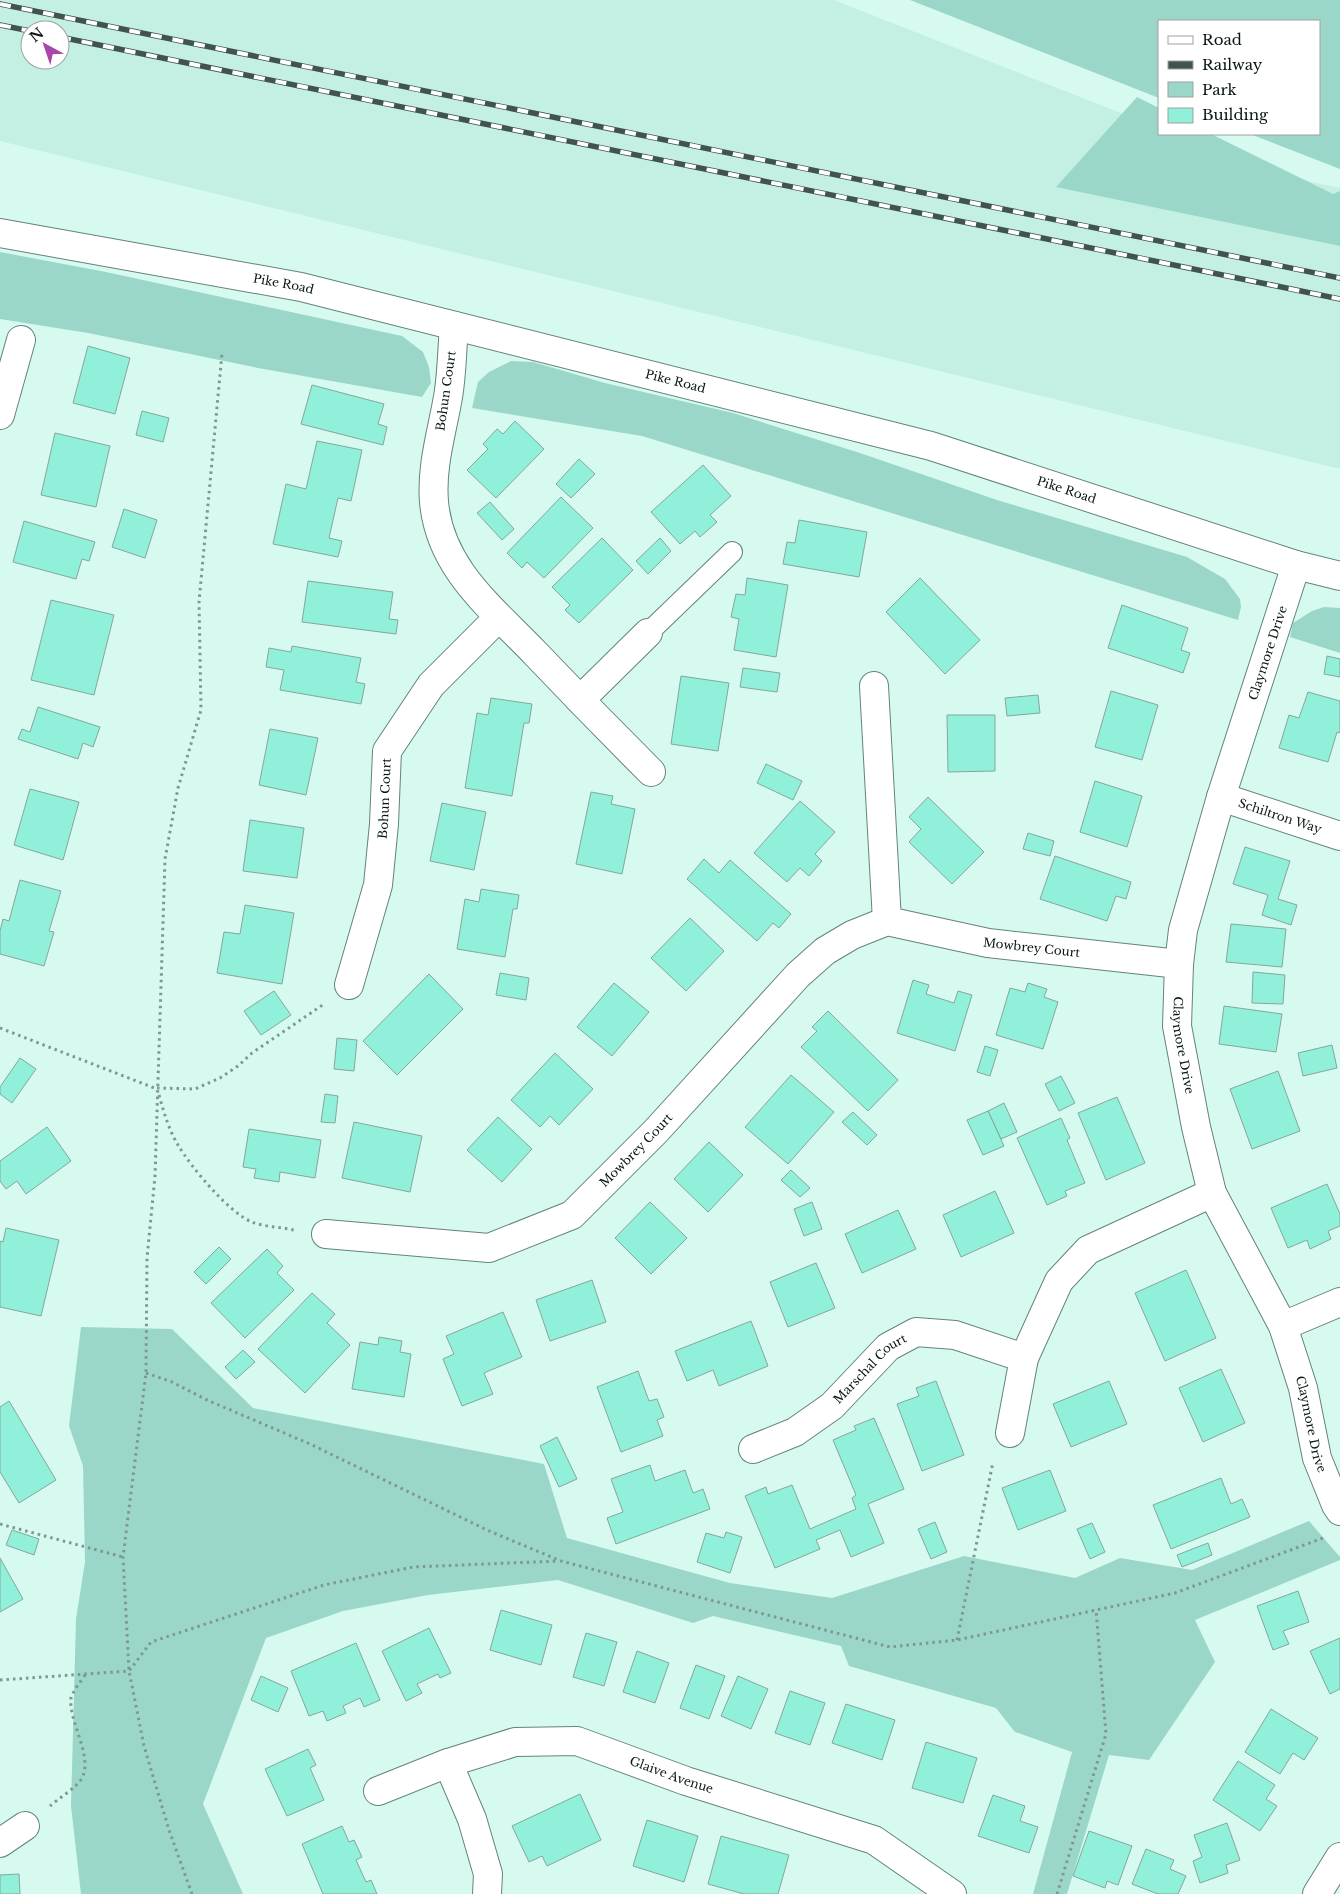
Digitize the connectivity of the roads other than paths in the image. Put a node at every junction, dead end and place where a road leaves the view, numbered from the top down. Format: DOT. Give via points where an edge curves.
graph roads {
  1 [pos="0,233"];
  2 [pos="454,326"];
  3 [pos="21,340"];
  4 [pos="0,415"];
  5 [pos="732,552"];
  6 [pos="1296,565"];
  7 [pos="1340,576"];
  8 [pos="498,618"];
  9 [pos="648,633"];
  10 [pos="874,686"];
  11 [pos="580,700"];
  12 [pos="651,772"];
  13 [pos="1221,796"];
  14 [pos="1340,836"];
  15 [pos="887,921"];
  16 [pos="1179,964"];
  17 [pos="349,985"];
  18 [pos="1212,1193"];
  19 [pos="326,1234"];
  20 [pos="1340,1302"];
  21 [pos="1282,1326"];
  22 [pos="1024,1358"];
  23 [pos="1010,1433"];
  24 [pos="753,1449"];
  25 [pos="1336,1523"];
  26 [pos="448,1763"];
  27 [pos="378,1791"];
  28 [pos="25,1826"];
  29 [pos="0,1843"];
  30 [pos="1340,1857"];
  31 [pos="487,1894"];
  32 [pos="952,1894"];
  33 [pos="1317,1894"];
  1 -- 2 [label="street, Pike Road" via="301,287"];
  2 -- 6 [label="street, Pike Road" via="931,446"];
  2 -- 8 [label="street, Bohun Court" via="448,395 435,464 434,502 446,548 461,574"];
  3 -- 4 [label="street"];
  5 -- 9 [label="lane"];
  6 -- 7 [label="street, Pike Road"];
  6 -- 13 [label="street, Claymore Drive"];
  8 -- 11 [label="street, Bohun Court"];
  8 -- 17 [label="street, Bohun Court" via="431,685 387,751 378,885"];
  9 -- 11 [label="street"];
  10 -- 15 [label="street"];
  11 -- 12 [label="street, Bohun Court"];
  13 -- 14 [label="street, Schiltron Way"];
  13 -- 16 [label="street, Claymore Drive" via="1183,930"];
  15 -- 16 [label="street, Mowbrey Court" via="988,943"];
  15 -- 19 [label="street, Mowbrey Court" via="852,935 825,951 798,976 656,1131 572,1215 489,1248"];
  16 -- 18 [label="street, Claymore Drive" via="1177,1026"];
  18 -- 21 [label="street, Claymore Drive"];
  18 -- 22 [label="street" via="1088,1250 1059,1281"];
  20 -- 21 [label="street"];
  21 -- 25 [label="street, Claymore Drive" via="1302,1388 1317,1458 1336,1505"];
  22 -- 23 [label="street"];
  22 -- 24 [label="street, Marschal Court" via="955,1335 916,1332 888,1347 832,1406 795,1432"];
  26 -- 27 [label="street, Glaive Avenue"];
  26 -- 31 [label="street" via="472,1819 488,1874"];
  26 -- 32 [label="street, Glaive Avenue" via="515,1742 576,1741 686,1781 874,1840"];
  28 -- 29 [label="street"];
  30 -- 33 [label="street"];
}
